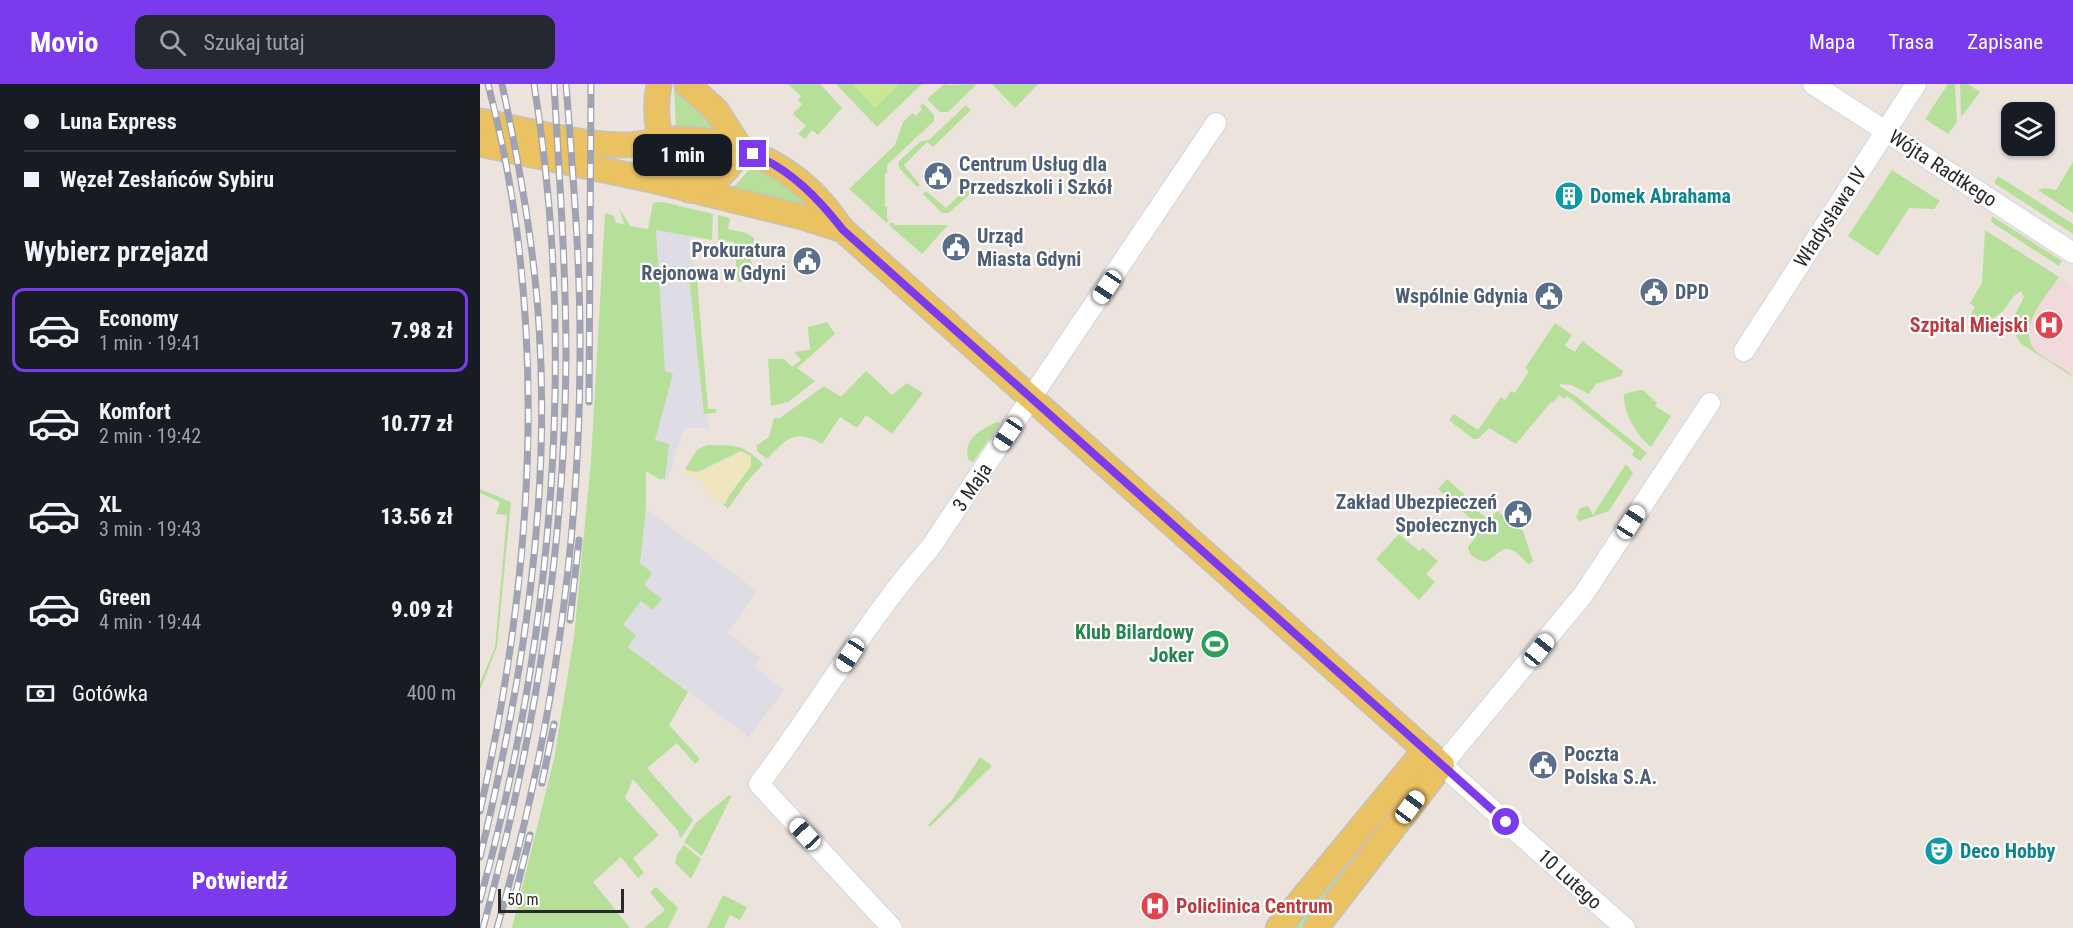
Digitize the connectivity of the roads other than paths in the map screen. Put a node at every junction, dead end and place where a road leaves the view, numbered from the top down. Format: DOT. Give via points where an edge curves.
graph roads {
  1 [pos="659,84"];
  2 [pos="687,84"];
  3 [pos="1813,84"];
  4 [pos="1916,84"];
  5 [pos="480,121"];
  6 [pos="1216,123"];
  7 [pos="1886,130"];
  8 [pos="662,141"];
  9 [pos="480,144"];
  10 [pos="741,149"];
  11 [pos="688,190"];
  12 [pos="843,230"];
  13 [pos="2073,253"];
  14 [pos="1744,351"];
  15 [pos="1032,399"];
  16 [pos="1710,403"];
  17 [pos="1433,757"];
  18 [pos="892,928"];
  19 [pos="1278,928"];
  20 [pos="1316,928"];
  21 [pos="1625,928"];
  1 -- 8 [label="main road" via="656,122"];
  2 -- 10 [label="main road" via="716,110"];
  3 -- 7 [label="street, Wójta Radtkego"];
  4 -- 7 [label="street, Władysława IV"];
  5 -- 8 [label="main road" via="600,144"];
  6 -- 15 [label="street, 3 Maja"];
  7 -- 13 [label="street, Wójta Radtkego"];
  7 -- 14 [label="street, Władysława IV"];
  8 -- 10 [label="main road" via="693,140"];
  8 -- 11 [label="main road" via="671,168"];
  9 -- 11 [label="main road"];
  10 -- 11 [label="main road" via="716,180"];
  10 -- 12 [label="main road" via="793,177 820,201"];
  11 -- 12 [label="main road"];
  12 -- 15 [label="main road, 10 Lutego"];
  15 -- 17 [label="main road, 10 Lutego"];
  15 -- 18 [label="street, 3 Maja" via="759,784"];
  16 -- 17 [label="street" via="1583,595"];
  17 -- 19 [label="main road"];
  17 -- 20 [label="main road"];
  17 -- 21 [label="street, 10 Lutego"];
}
